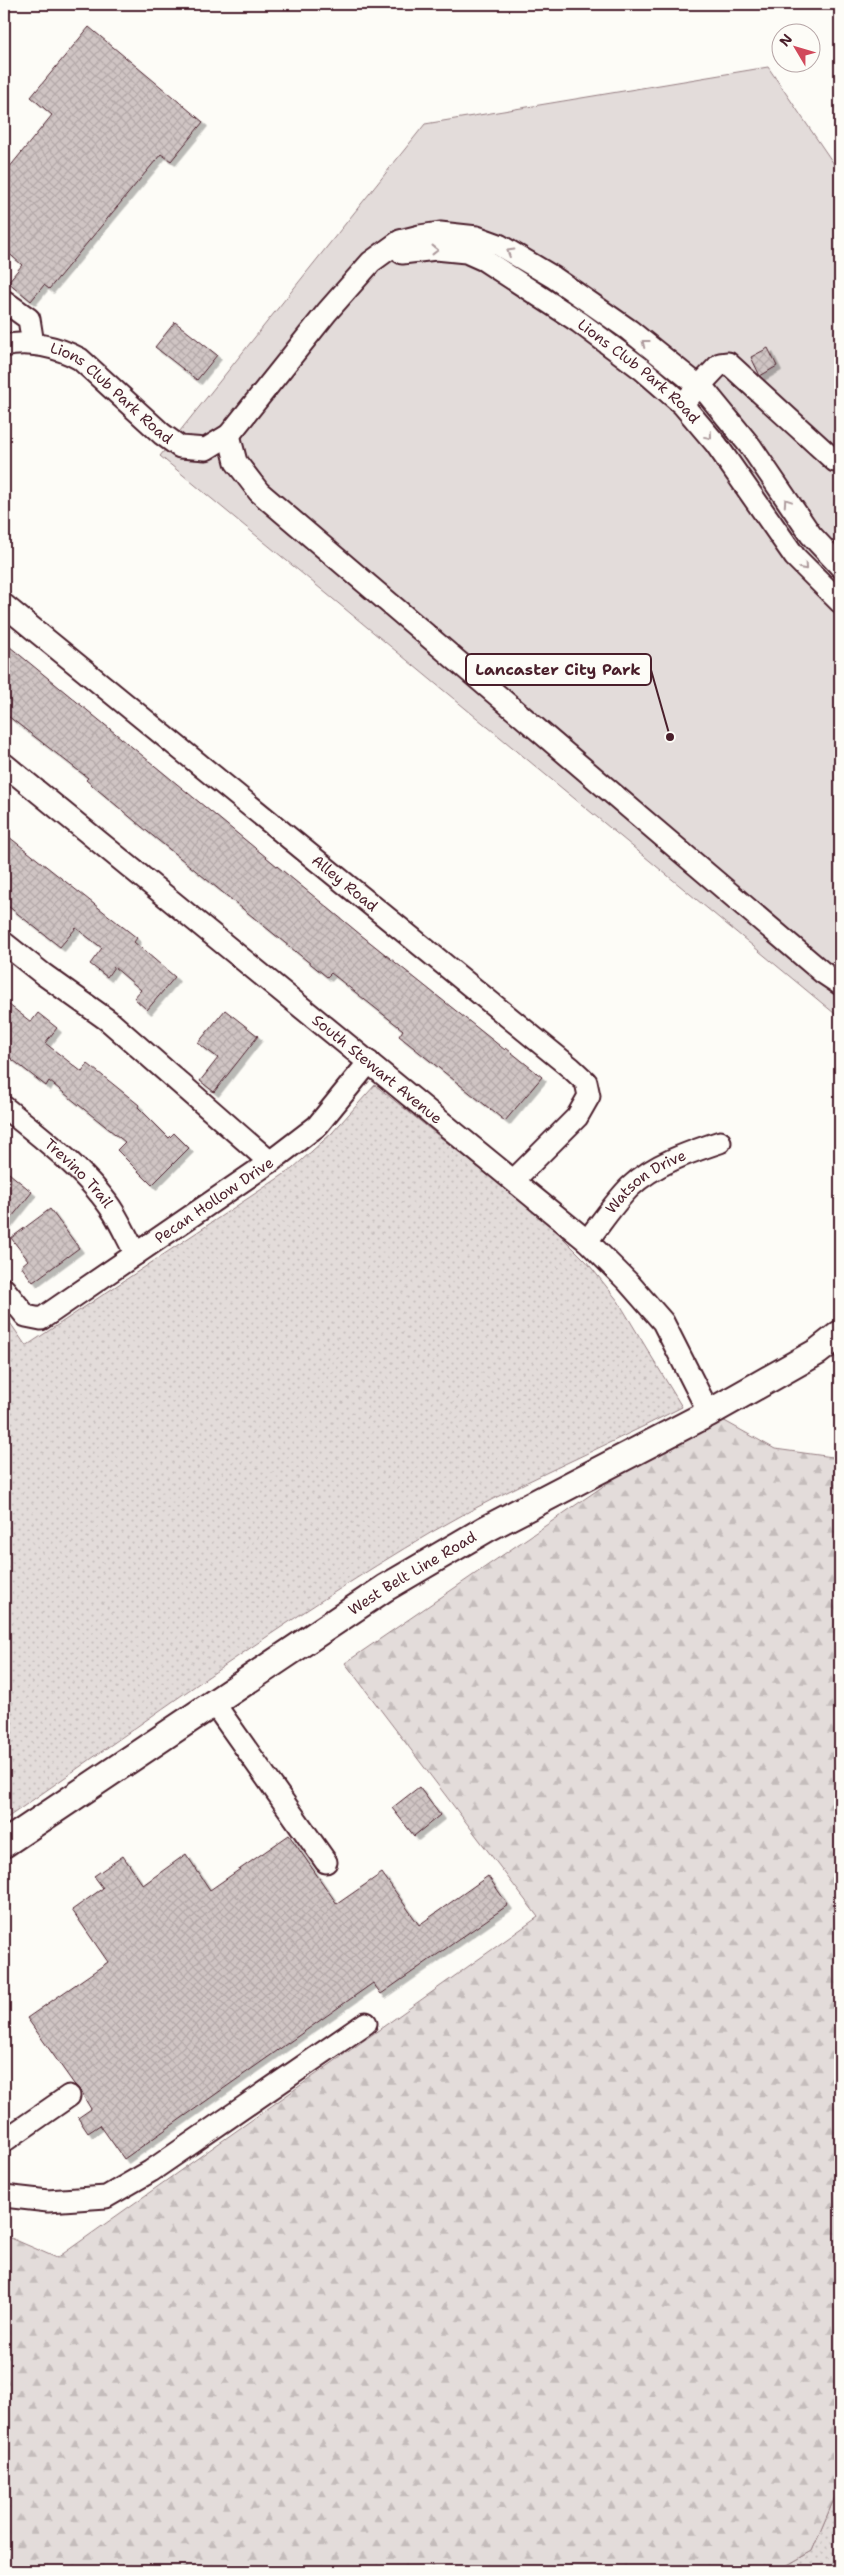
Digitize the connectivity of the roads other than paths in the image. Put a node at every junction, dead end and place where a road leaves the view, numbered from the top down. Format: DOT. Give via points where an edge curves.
graph roads {
  1 [pos="371,262"];
  2 [pos="553,277"];
  3 [pos="539,295"];
  4 [pos="4,301"];
  5 [pos="32,344"];
  6 [pos="4,346"];
  7 [pos="671,363"];
  8 [pos="656,381"];
  9 [pos="700,387"];
  10 [pos="682,404"];
  11 [pos="229,434"];
  12 [pos="835,462"];
  13 [pos="840,566"];
  14 [pos="838,596"];
  15 [pos="4,605"];
  16 [pos="4,764"];
  17 [pos="4,943"];
  18 [pos="840,984"];
  19 [pos="369,1062"];
  20 [pos="4,1108"];
  21 [pos="720,1142"];
  22 [pos="270,1162"];
  23 [pos="514,1180"];
  24 [pos="586,1241"];
  25 [pos="136,1254"];
  26 [pos="4,1289"];
  27 [pos="840,1334"];
  28 [pos="709,1414"];
  29 [pos="213,1702"];
  30 [pos="4,1844"];
  31 [pos="326,1862"];
  32 [pos="366,2023"];
  33 [pos="68,2096"];
  34 [pos="4,2141"];
  35 [pos="4,2196"];
  2 -- 1 [label="street, Lions Club Park Road, one-way" via="499,245 458,234 440,233 400,241"];
  1 -- 3 [label="street, Lions Club Park Road, one-way" via="406,252 466,252 501,269"];
  1 -- 11 [label="street, Lions Club Park Road"];
  2 -- 3 [label="street"];
  7 -- 2 [label="street, Lions Club Park Road, one-way"];
  3 -- 8 [label="street, Lions Club Park Road"];
  4 -- 5 [label="street" via="29,319"];
  5 -- 6 [label="street, Lions Club Park Road"];
  5 -- 11 [label="street, Lions Club Park Road" via="66,351 80,360 180,447 206,449"];
  7 -- 8 [label="street"];
  7 -- 9 [label="street, Lions Club Park Road"];
  8 -- 10 [label="street, Lions Club Park Road"];
  9 -- 10 [label="street"];
  9 -- 12 [label="street" via="720,364 728,363"];
  13 -- 9 [label="street, Lions Club Park Road, one-way" via="811,535 736,427"];
  10 -- 14 [label="street, Lions Club Park Road, one-way" via="716,444 794,557"];
  11 -- 18 [label="street" via="236,462 259,492"];
  15 -- 23 [label="street, Alley Road" via="586,1082 589,1096 577,1117"];
  16 -- 19 [label="street, South Stewart Avenue"];
  17 -- 22 [label="street" via="109,1021"];
  19 -- 22 [label="street, Pecan Hollow Drive" via="317,1126"];
  19 -- 23 [label="street, South Stewart Avenue"];
  20 -- 25 [label="street, Trevino Trail" via="44,1139 94,1188 114,1212"];
  21 -- 24 [label="street, Watson Drive" via="664,1165 632,1186"];
  22 -- 25 [label="street, Pecan Hollow Drive"];
  23 -- 24 [label="street, South Stewart Avenue"];
  24 -- 28 [label="street, South Stewart Avenue" via="628,1282 662,1322"];
  25 -- 26 [label="street, Pecan Hollow Drive" via="41,1318 26,1316"];
  27 -- 28 [label="main road, West Belt Line Road" via="817,1352"];
  28 -- 29 [label="main road, West Belt Line Road" via="478,1534 385,1588"];
  29 -- 30 [label="main road, West Belt Line Road"];
  29 -- 31 [label="street"];
  32 -- 35 [label="street" via="151,2171 106,2197 48,2201"];
  33 -- 34 [label="street"];
}
